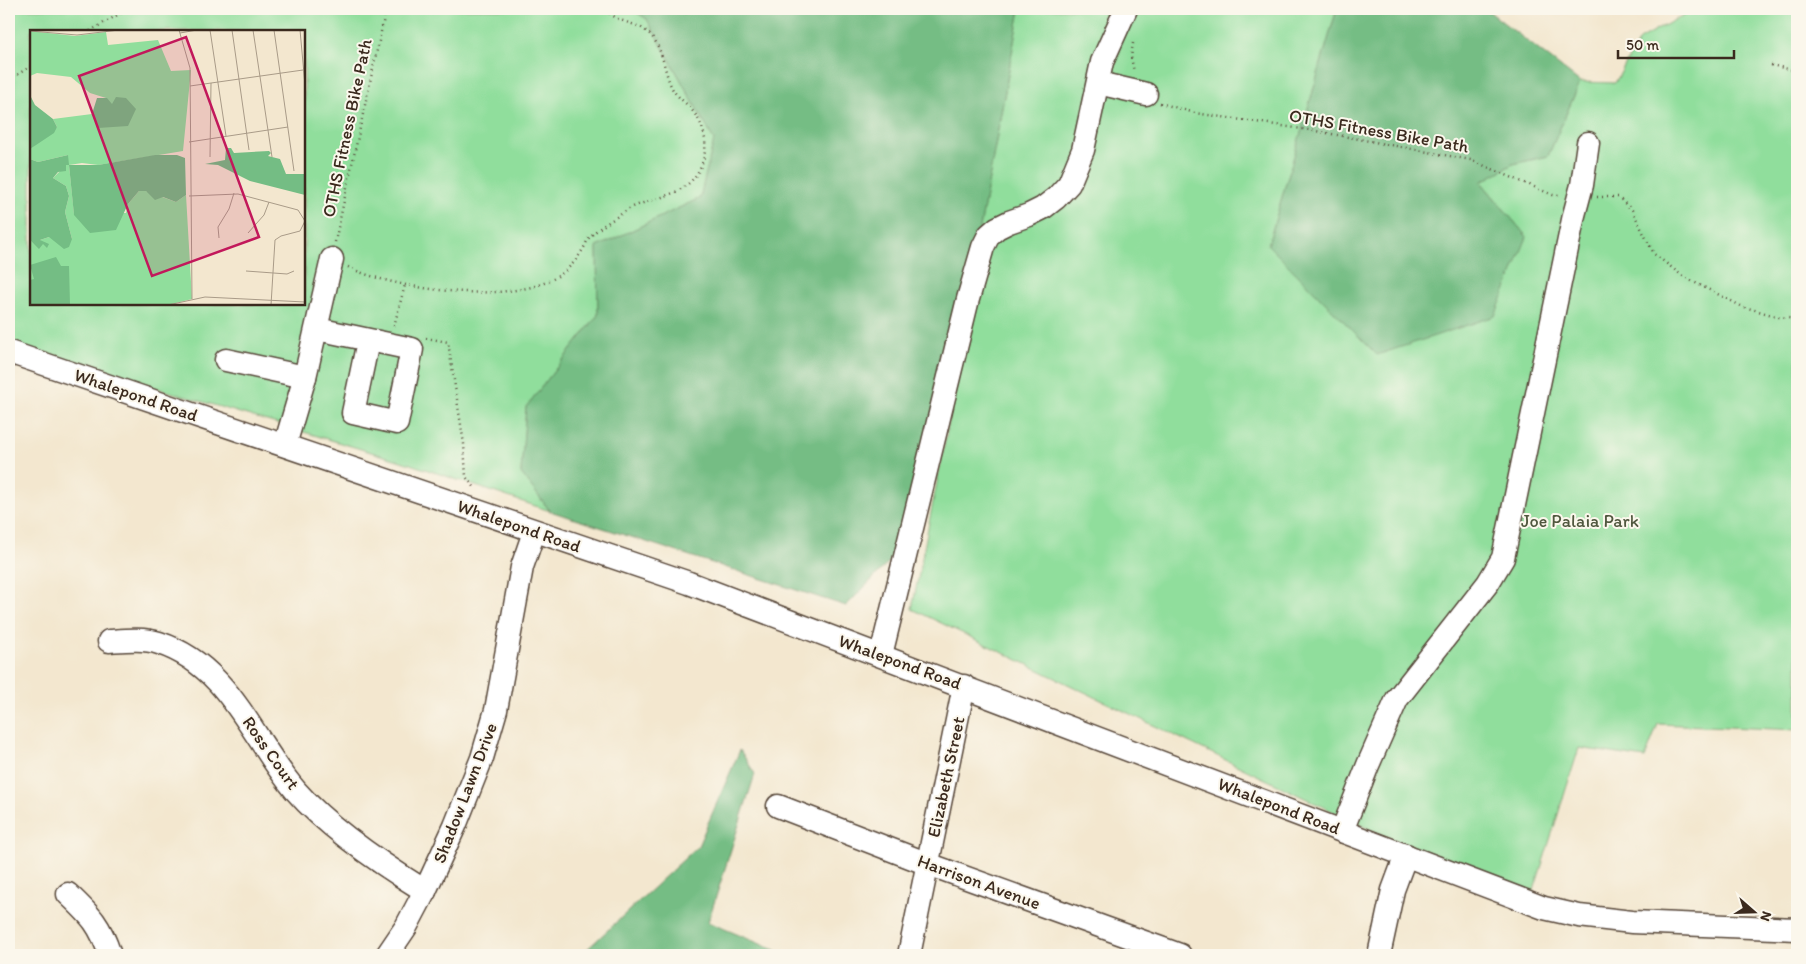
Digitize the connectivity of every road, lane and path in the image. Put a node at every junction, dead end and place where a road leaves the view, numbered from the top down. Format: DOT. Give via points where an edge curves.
graph roads {
  1 [pos="128,9"];
  2 [pos="386,9"];
  3 [pos="602,9"];
  4 [pos="1126,9"];
  5 [pos="92,30"];
  6 [pos="1134,37"];
  7 [pos="1771,65"];
  8 [pos="30,67"];
  9 [pos="1797,71"];
  10 [pos="9,80"];
  11 [pos="1098,83"];
  12 [pos="1146,94"];
  13 [pos="1588,143"];
  14 [pos="1580,197"];
  15 [pos="332,259"];
  16 [pos="405,285"];
  17 [pos="1797,319"];
  18 [pos="317,329"];
  19 [pos="392,331"];
  20 [pos="420,337"];
  21 [pos="368,341"];
  22 [pos="9,352"];
  23 [pos="226,360"];
  24 [pos="305,377"];
  25 [pos="285,445"];
  26 [pos="476,489"];
  27 [pos="534,532"];
  28 [pos="109,641"];
  29 [pos="881,655"];
  30 [pos="964,686"];
  31 [pos="778,806"];
  32 [pos="1342,830"];
  33 [pos="1406,855"];
  34 [pos="928,864"];
  35 [pos="425,891"];
  36 [pos="68,894"];
  37 [pos="1797,929"];
  38 [pos="110,955"];
  39 [pos="387,955"];
  40 [pos="909,955"];
  41 [pos="1180,955"];
  42 [pos="1379,955"];
  1 -- 5 [label="path"];
  2 -- 15 [label="path, OTHS Fitness Bike Path"];
  3 -- 16 [label="path" via="645,30 660,49 664,71 673,91 690,107 701,124 706,145 697,173 677,191 630,207 590,237 568,268 540,285 521,290 476,292"];
  4 -- 11 [label="street" via="1102,62"];
  6 -- 12 [label="path" via="1132,67"];
  7 -- 9 [label="path"];
  8 -- 10 [label="path"];
  11 -- 12 [label="street"];
  11 -- 29 [label="street" via="1083,150 1069,184 1043,208 997,228 983,246"];
  12 -- 14 [label="path, OTHS Fitness Bike Path" via="1164,105 1195,113 1316,131 1471,160 1553,195"];
  13 -- 14 [label="street"];
  14 -- 17 [label="path, OTHS Fitness Bike Path" via="1618,197 1632,210 1654,254 1684,277 1741,306"];
  14 -- 32 [label="street" via="1503,558 1488,583 1397,699"];
  15 -- 16 [label="path" via="359,272"];
  15 -- 18 [label="street"];
  16 -- 19 [label="path"];
  18 -- 21 [label="street"];
  18 -- 24 [label="street"];
  20 -- 26 [label="path" via="448,342 466,477"];
  22 -- 25 [label="street, Whalepond Road"];
  23 -- 24 [label="street"];
  24 -- 25 [label="street"];
  25 -- 27 [label="street, Whalepond Road"];
  27 -- 29 [label="street, Whalepond Road" via="690,583"];
  27 -- 35 [label="street, Shadow Lawn Drive" via="522,568 491,733 455,826"];
  28 -- 35 [label="street, Ross Court" via="158,643 204,670 234,701 281,772 310,806 389,869"];
  29 -- 30 [label="street, Whalepond Road"];
  30 -- 32 [label="street, Whalepond Road"];
  30 -- 34 [label="street, Elizabeth Street"];
  31 -- 34 [label="street, Harrison Avenue"];
  32 -- 33 [label="street, Whalepond Road"];
  33 -- 37 [label="street, Whalepond Road" via="1544,908 1579,916 1632,922"];
  33 -- 42 [label="street" via="1393,890"];
  34 -- 40 [label="street, Elizabeth Street"];
  34 -- 41 [label="street, Harrison Avenue"];
  35 -- 39 [label="street, Shadow Lawn Drive"];
  36 -- 38 [label="street" via="99,927"];
}
